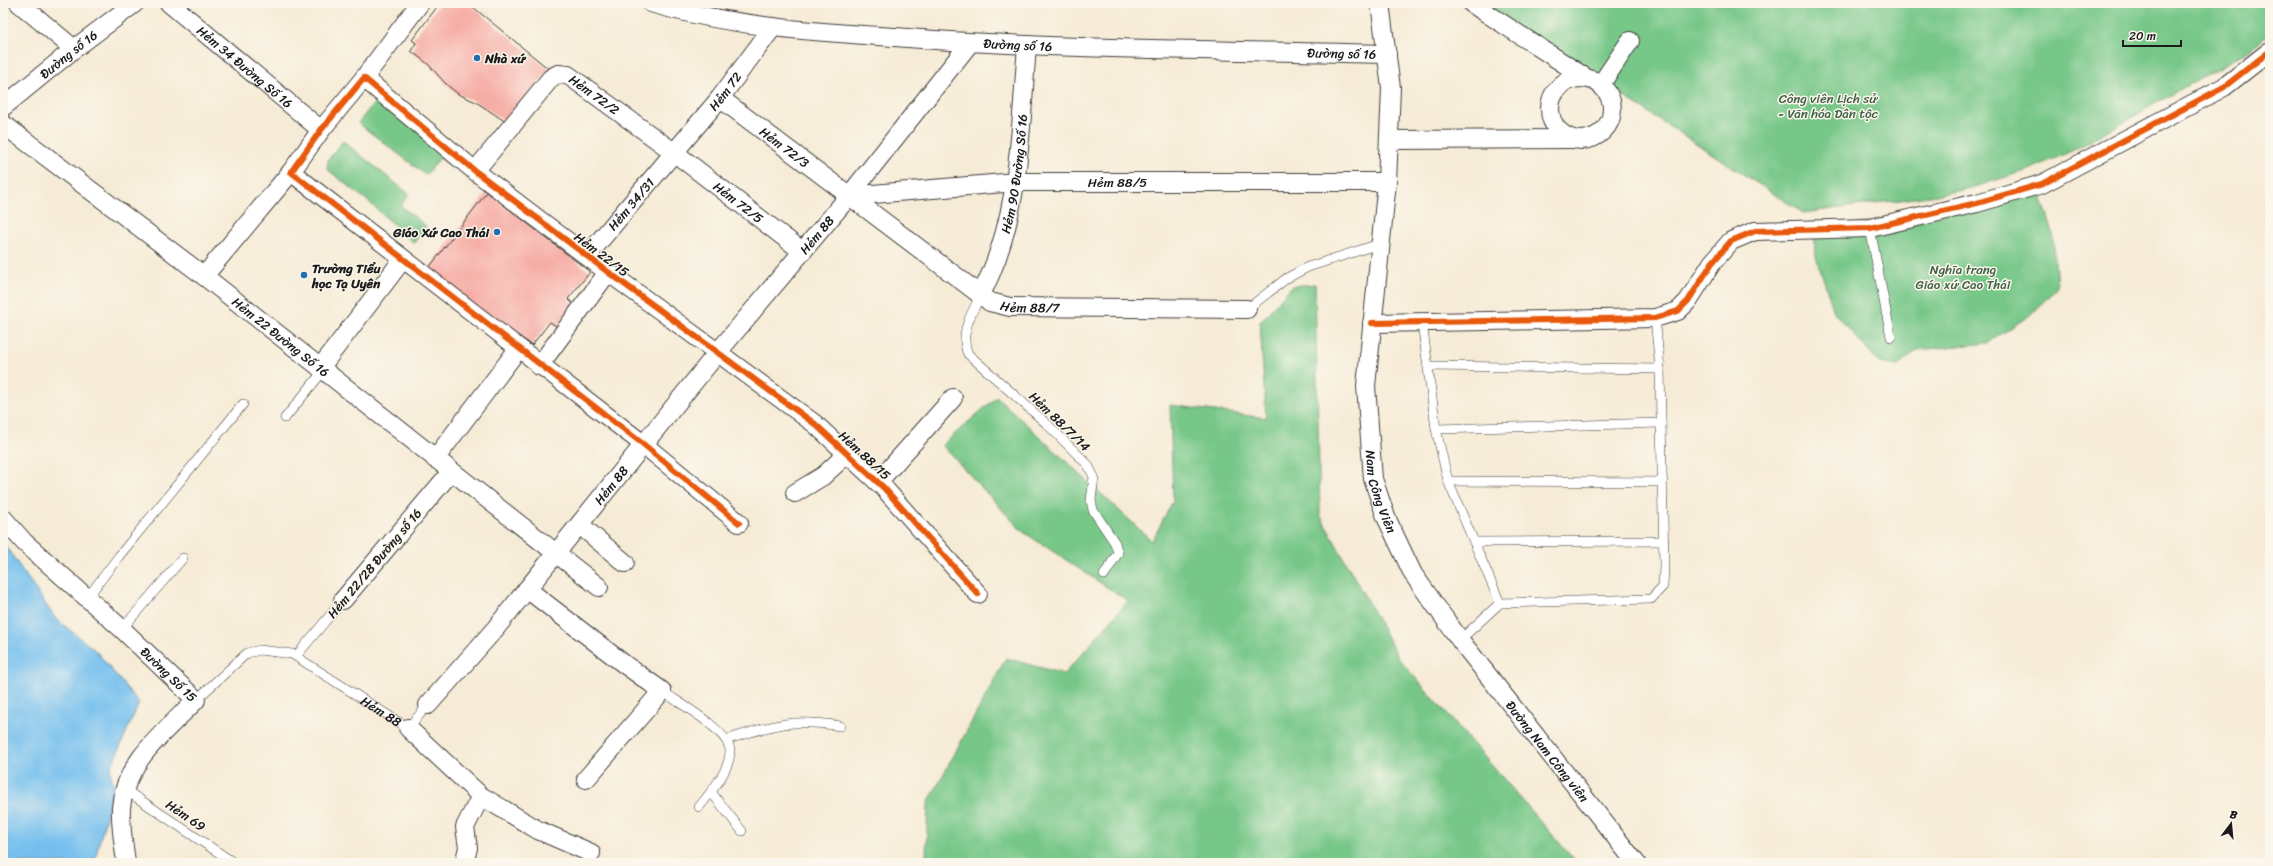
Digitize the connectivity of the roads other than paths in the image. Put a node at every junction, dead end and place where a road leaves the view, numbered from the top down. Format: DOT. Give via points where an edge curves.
graph roads {
  1 [pos="19,3"];
  2 [pos="135,3"];
  3 [pos="169,3"];
  4 [pos="420,3"];
  5 [pos="651,3"];
  6 [pos="1380,3"];
  7 [pos="1471,3"];
  8 [pos="773,28"];
  9 [pos="1630,41"];
  10 [pos="970,43"];
  11 [pos="1027,46"];
  12 [pos="74,49"];
  13 [pos="2270,51"];
  14 [pos="1387,54"];
  15 [pos="364,78"];
  16 [pos="1594,81"];
  17 [pos="720,98"];
  18 [pos="3,108"];
  19 [pos="3,124"];
  20 [pos="321,130"];
  21 [pos="1572,139"];
  22 [pos="1390,140"];
  23 [pos="675,153"];
  24 [pos="475,171"];
  25 [pos="290,172"];
  26 [pos="1016,182"];
  27 [pos="1387,182"];
  28 [pos="849,196"];
  29 [pos="1870,228"];
  30 [pos="1379,244"];
  31 [pos="802,251"];
  32 [pos="587,256"];
  33 [pos="402,259"];
  34 [pos="608,272"];
  35 [pos="204,276"];
  36 [pos="980,296"];
  37 [pos="1247,308"];
  38 [pos="1655,318"];
  39 [pos="1422,322"];
  40 [pos="1372,323"];
  41 [pos="1891,337"];
  42 [pos="518,349"];
  43 [pos="718,352"];
  44 [pos="539,366"];
  45 [pos="1428,366"];
  46 [pos="322,369"];
  47 [pos="1660,369"];
  48 [pos="953,398"];
  49 [pos="243,404"];
  50 [pos="285,418"];
  51 [pos="1661,423"];
  52 [pos="1436,429"];
  53 [pos="643,444"];
  54 [pos="848,454"];
  55 [pos="435,459"];
  56 [pos="451,472"];
  57 [pos="1448,481"];
  58 [pos="878,482"];
  59 [pos="1662,482"];
  60 [pos="795,493"];
  61 [pos="3,518"];
  62 [pos="739,523"];
  63 [pos="580,525"];
  64 [pos="1664,541"];
  65 [pos="1474,542"];
  66 [pos="555,554"];
  67 [pos="183,558"];
  68 [pos="625,563"];
  69 [pos="1104,575"];
  70 [pos="599,586"];
  71 [pos="527,589"];
  72 [pos="978,594"];
  73 [pos="87,598"];
  74 [pos="344,600"];
  75 [pos="1500,603"];
  76 [pos="122,629"];
  77 [pos="1460,640"];
  78 [pos="297,655"];
  79 [pos="662,691"];
  80 [pos="196,700"];
  81 [pos="428,705"];
  82 [pos="840,726"];
  83 [pos="408,728"];
  84 [pos="726,740"];
  85 [pos="586,779"];
  86 [pos="124,789"];
  87 [pos="711,792"];
  88 [pos="481,796"];
  89 [pos="699,807"];
  90 [pos="742,831"];
  91 [pos="591,853"];
  92 [pos="126,863"];
  93 [pos="234,863"];
  94 [pos="464,863"];
  95 [pos="1636,863"];
  1 -- 12 [label="street"];
  2 -- 12 [label="street, Đường số 16"];
  3 -- 20 [label="street, Hẻm 34 Đường Số 16"];
  4 -- 15 [label="street"];
  5 -- 8 [label="street, Đường số 16" via="715,19"];
  6 -- 14 [label="street, Nam Công Viên"];
  7 -- 16 [label="street"];
  8 -- 10 [label="street, Đường số 16"];
  8 -- 17 [label="street, Hẻm 72"];
  9 -- 16 [label="street"];
  10 -- 11 [label="street, Đường số 16"];
  10 -- 28 [label="street, Hẻm 88"];
  11 -- 14 [label="street, Đường số 16"];
  11 -- 26 [label="street, Hẻm 90 Đường Số 16"];
  12 -- 18 [label="street, Đường số 16"];
  13 -- 29 [label="street" via="2224,87 2042,184 1978,203"];
  14 -- 22 [label="street, Nam Công Viên"];
  15 -- 20 [label="street"];
  15 -- 24 [label="street, Hẻm 22/15"];
  16 -- 21 [label="street" via="1612,100 1613,110 1607,128 1591,139"];
  16 -- 21 [label="street" via="1576,78 1566,81 1558,87 1551,101 1550,117 1562,134"];
  17 -- 23 [label="street, Hẻm 72"];
  17 -- 28 [label="street, Hẻm 72/3"];
  19 -- 35 [label="street, Hẻm 22 Đường Số 16"];
  20 -- 25 [label="street"];
  21 -- 22 [label="street"];
  22 -- 27 [label="street, Nam Công Viên"];
  23 -- 24 [label="street, Hẻm 72/2" via="577,79 568,74 558,74 551,78"];
  23 -- 31 [label="street, Hẻm 72/5"];
  23 -- 32 [label="street, Hẻm 34/31"];
  24 -- 32 [label="street, Hẻm 22/15"];
  25 -- 33 [label="street"];
  25 -- 35 [label="street"];
  26 -- 27 [label="street, Hẻm 88/5"];
  26 -- 28 [label="street, Hẻm 88/5"];
  26 -- 36 [label="street, Hẻm 90 Đường Số 16" via="1009,216 988,282"];
  27 -- 30 [label="street, Nam Công Viên"];
  28 -- 31 [label="street, Hẻm 88"];
  28 -- 36 [label="street, Hẻm 88/7"];
  29 -- 38 [label="street" via="1756,231 1731,241 1712,263 1688,302 1678,311"];
  29 -- 41 [label="lane"];
  30 -- 37 [label="lane" via="1308,268 1283,282"];
  30 -- 40 [label="street, Nam Công Viên"];
  31 -- 43 [label="street, Hẻm 88"];
  32 -- 34 [label="street, Hẻm 22/15"];
  33 -- 42 [label="street"];
  33 -- 46 [label="street"];
  34 -- 43 [label="street, Hẻm 22/15"];
  34 -- 44 [label="street"];
  35 -- 46 [label="street, Hẻm 22 Đường Số 16"];
  36 -- 37 [label="street, Hẻm 88/7" via="990,302 1010,307"];
  36 -- 69 [label="lane, Hẻm 88/7/14" via="964,336 968,354 1047,424 1088,465 1094,477 1091,500 1093,510 1115,543 1118,553"];
  38 -- 39 [label="street"];
  38 -- 47 [label="lane"];
  39 -- 40 [label="street"];
  39 -- 45 [label="lane"];
  40 -- 77 [label="street, Nam Công Viên" via="1366,386 1373,479 1386,517 1413,574"];
  42 -- 44 [label="street"];
  42 -- 55 [label="street"];
  43 -- 53 [label="street, Hẻm 88"];
  43 -- 54 [label="street, Hẻm 88/15" via="815,424"];
  44 -- 53 [label="street"];
  45 -- 47 [label="lane"];
  45 -- 52 [label="lane"];
  46 -- 50 [label="lane"];
  46 -- 55 [label="street, Hẻm 22 Đường Số 16"];
  47 -- 51 [label="lane"];
  48 -- 58 [label="street"];
  49 -- 73 [label="lane"];
  51 -- 52 [label="lane"];
  51 -- 59 [label="lane"];
  52 -- 57 [label="lane"];
  53 -- 62 [label="street"];
  53 -- 63 [label="street, Hẻm 88"];
  54 -- 58 [label="street, Hẻm 88/15"];
  54 -- 60 [label="street" via="823,476"];
  55 -- 56 [label="street, Hẻm 22 Đường Số 16"];
  56 -- 66 [label="street, Hẻm 22 Đường Số 16"];
  56 -- 74 [label="street, Hẻm 22/28 Đường số 16"];
  57 -- 59 [label="lane"];
  57 -- 65 [label="lane"];
  58 -- 72 [label="street, Hẻm 88/15"];
  59 -- 64 [label="lane"];
  61 -- 73 [label="street, Đường Số 15" via="24,542"];
  63 -- 66 [label="street, Hẻm 88"];
  63 -- 68 [label="street"];
  64 -- 65 [label="lane"];
  64 -- 75 [label="lane" via="1663,586 1651,599"];
  65 -- 75 [label="lane"];
  66 -- 70 [label="street, Hẻm 22 Đường Số 16"];
  66 -- 71 [label="street, Hẻm 88"];
  67 -- 76 [label="lane"];
  71 -- 79 [label="street"];
  71 -- 81 [label="street, Hẻm 88"];
  73 -- 76 [label="street, Đường Số 15"];
  74 -- 78 [label="lane, Hẻm 22/28 Đường số 16"];
  75 -- 77 [label="lane"];
  76 -- 80 [label="street, Đường Số 15"];
  77 -- 95 [label="street, Đường Nam Công viên"];
  78 -- 80 [label="lane, Hẻm 88" via="253,650"];
  78 -- 83 [label="lane, Hẻm 88"];
  79 -- 84 [label="lane" via="716,728"];
  79 -- 85 [label="street"];
  80 -- 86 [label="street, Đường Số 15" via="139,759"];
  81 -- 83 [label="lane, Hẻm 88"];
  82 -- 84 [label="lane" via="792,722 766,727"];
  83 -- 88 [label="street"];
  84 -- 87 [label="lane" via="730,749 729,756"];
  86 -- 92 [label="street, Đường Số 15" via="121,809"];
  86 -- 93 [label="lane, Hẻm 69"];
  87 -- 89 [label="lane"];
  87 -- 90 [label="lane"];
  88 -- 91 [label="street" via="538,830"];
  88 -- 94 [label="street" via="465,827 468,848"];
}
